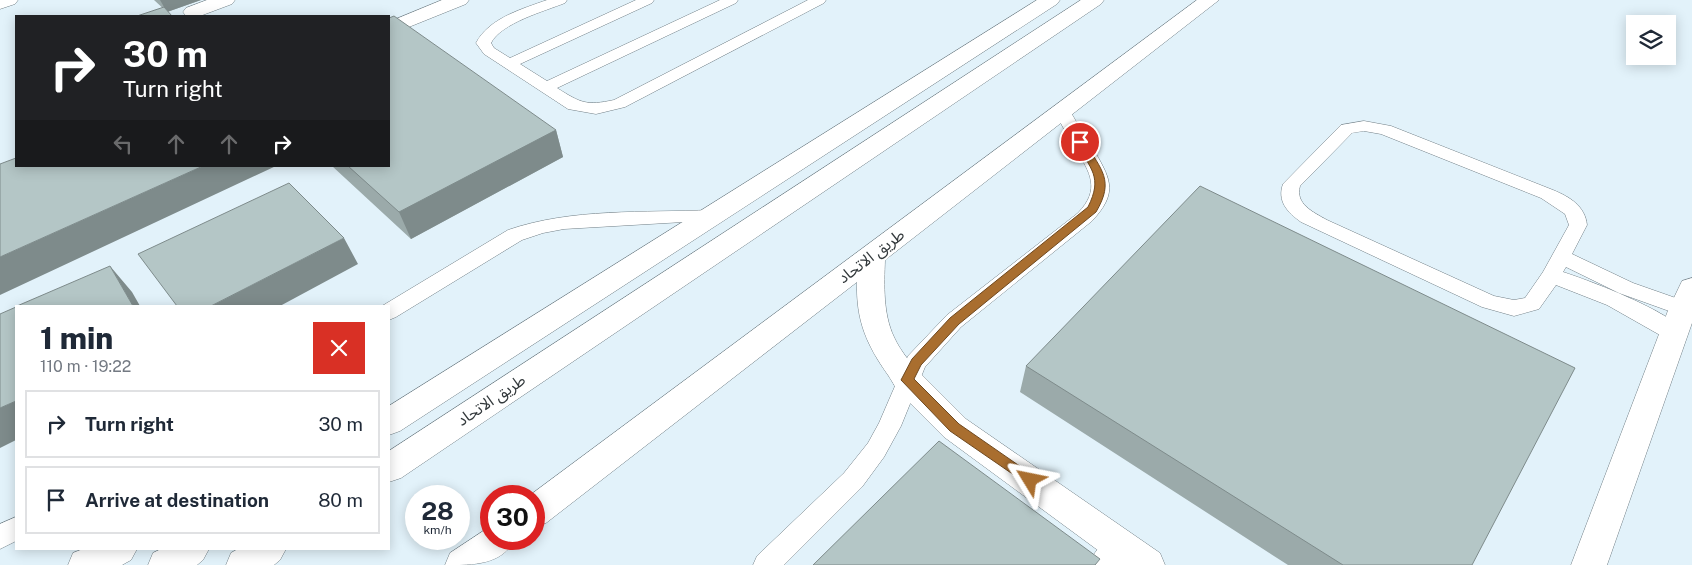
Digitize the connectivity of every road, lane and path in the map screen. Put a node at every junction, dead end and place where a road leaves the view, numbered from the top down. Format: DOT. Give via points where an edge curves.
graph roads {
  1 [pos="8,0"];
  2 [pos="225,0"];
  3 [pos="459,0"];
  4 [pos="560,0"];
  5 [pos="647,0"];
  6 [pos="732,0"];
  7 [pos="819,0"];
  8 [pos="1050,0"];
  9 [pos="1094,0"];
  10 [pos="1209,0"];
  11 [pos="0,2"];
  12 [pos="193,12"];
  13 [pos="390,29"];
  14 [pos="509,64"];
  15 [pos="545,88"];
  16 [pos="1062,112"];
  17 [pos="711,216"];
  18 [pos="872,256"];
  19 [pos="1560,256"];
  20 [pos="1551,276"];
  21 [pos="1683,310"];
  22 [pos="390,311"];
  23 [pos="908,380"];
  24 [pos="390,421"];
  25 [pos="390,467"];
  26 [pos="545,504"];
  27 [pos="15,529"];
  28 [pos="0,537"];
  29 [pos="117,550"];
  30 [pos="189,550"];
  31 [pos="266,550"];
  32 [pos="483,550"];
  33 [pos="1110,555"];
  34 [pos="86,565"];
  35 [pos="166,565"];
  36 [pos="244,565"];
  37 [pos="463,565"];
  38 [pos="766,565"];
  39 [pos="1147,565"];
  40 [pos="1589,565"];
  1 -- 11 [label="main road"];
  2 -- 12 [label="main road"];
  3 -- 13 [label="main road"];
  4 -- 14 [label="lane" via="487,34 485,47"];
  5 -- 14 [label="lane"];
  6 -- 15 [label="lane"];
  7 -- 15 [label="lane" via="614,105 596,109 574,106"];
  8 -- 17 [label="main road"];
  9 -- 25 [label="main road, طريق الاتحاد"];
  10 -- 16 [label="main road, طريق الاتحاد"];
  14 -- 15 [label="lane"];
  16 -- 18 [label="main road, طريق الاتحاد"];
  16 -- 23 [label="lane" via="1098,172 1101,182 1098,201 1085,217 954,321 916,362"];
  17 -- 22 [label="lane" via="553,223 533,228"];
  17 -- 24 [label="main road"];
  18 -- 23 [label="main road" via="872,312 882,341"];
  18 -- 26 [label="main road, طريق الاتحاد"];
  19 -- 20 [label="lane"];
  19 -- 20 [label="lane" via="1578,225 1578,219 1568,206 1547,194 1374,127 1347,129 1288,191 1296,209 1306,217 1489,302 1514,308 1532,304"];
  19 -- 21 [label="lane" via="1626,288"];
  20 -- 21 [label="lane" via="1596,291 1652,318"];
  21 -- 40 [label="main road"];
  23 -- 33 [label="main road" via="955,428"];
  23 -- 38 [label="lane" via="876,450 853,480"];
  27 -- 28 [label="lane"];
  29 -- 34 [label="main road"];
  30 -- 35 [label="main road"];
  31 -- 36 [label="main road"];
  32 -- 37 [label="main road"];
  33 -- 39 [label="main road"];
}
